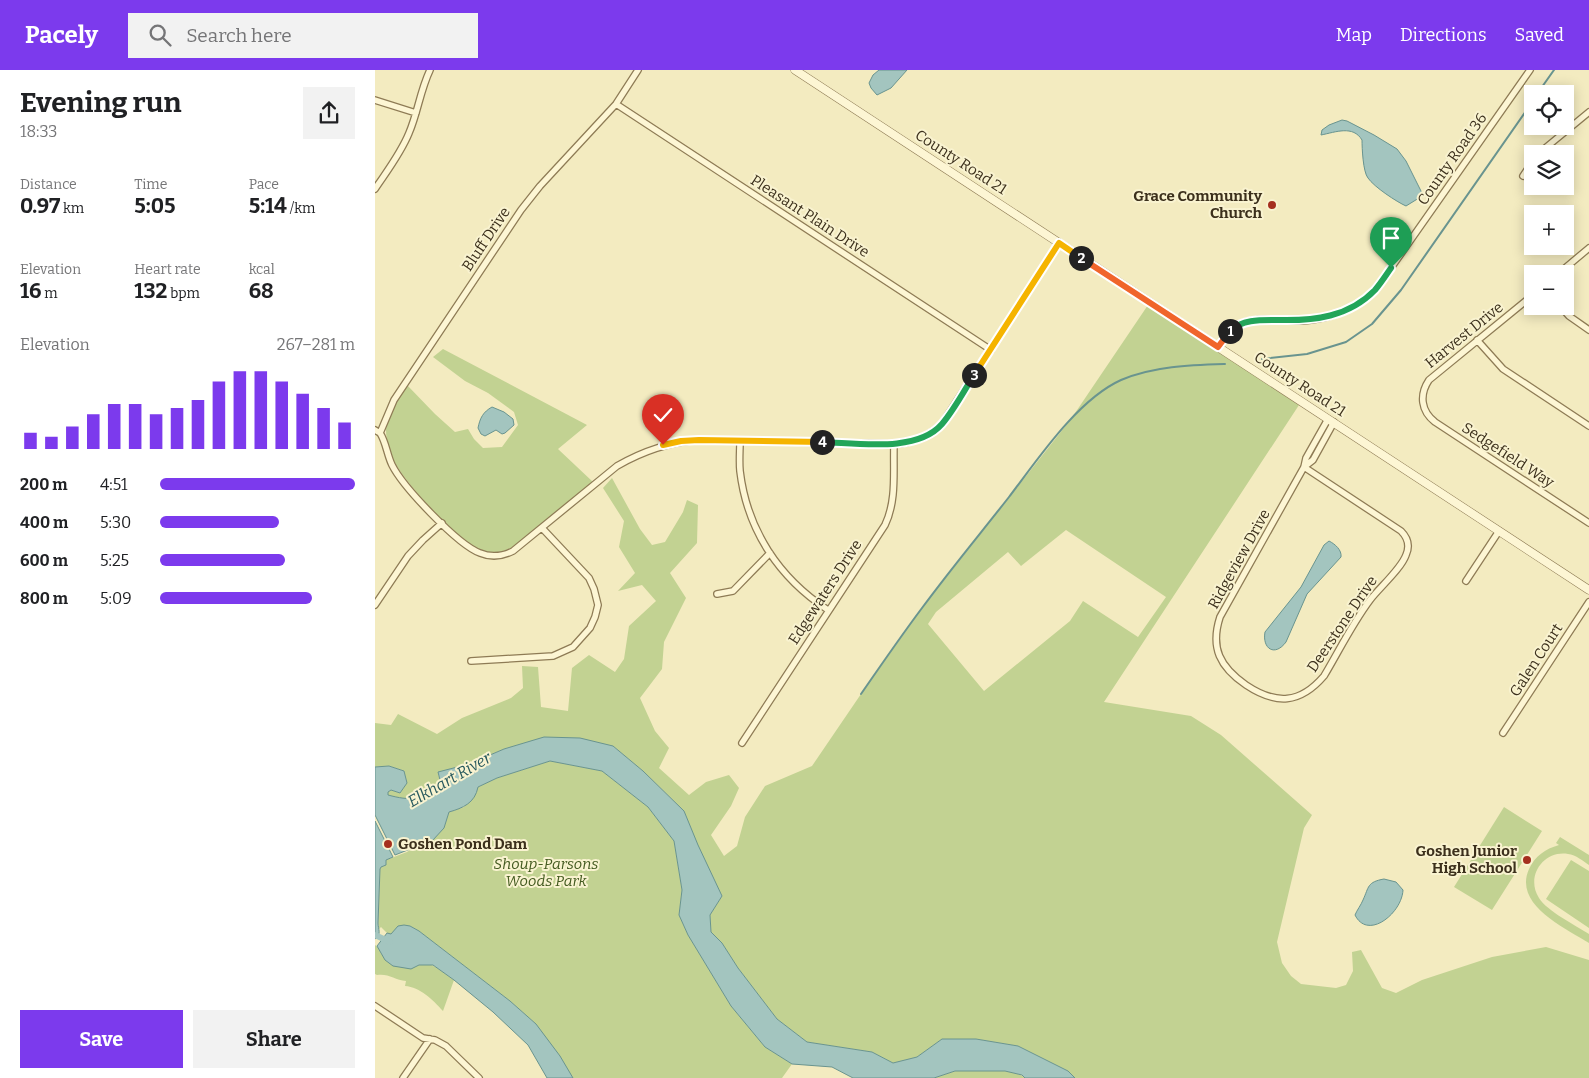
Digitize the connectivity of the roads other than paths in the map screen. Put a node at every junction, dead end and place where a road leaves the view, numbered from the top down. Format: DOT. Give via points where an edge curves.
graph roads {
  1 [pos="430,70"];
  2 [pos="638,70"];
  3 [pos="795,70"];
  4 [pos="1530,70"];
  5 [pos="375,100"];
  6 [pos="616,104"];
  7 [pos="1589,112"];
  8 [pos="416,113"];
  9 [pos="1549,145"];
  10 [pos="375,189"];
  11 [pos="1059,243"];
  12 [pos="1589,248"];
  13 [pos="1569,265"];
  14 [pos="1524,302"];
  15 [pos="1568,315"];
  16 [pos="1589,330"];
  17 [pos="1477,340"];
  18 [pos="1218,347"];
  19 [pos="991,350"];
  20 [pos="1422,401"];
  21 [pos="1331,421"];
  22 [pos="1589,426"];
  23 [pos="377,431"];
  24 [pos="739,440"];
  25 [pos="894,444"];
  26 [pos="1304,467"];
  27 [pos="442,523"];
  28 [pos="1589,523"];
  29 [pos="542,528"];
  30 [pos="1499,531"];
  31 [pos="770,553"];
  32 [pos="1466,581"];
  33 [pos="1589,590"];
  34 [pos="717,594"];
  35 [pos="1589,602"];
  36 [pos="375,605"];
  37 [pos="828,610"];
  38 [pos="471,661"];
  39 [pos="1304,694"];
  40 [pos="1503,732"];
  41 [pos="742,743"];
  42 [pos="375,1006"];
  43 [pos="430,1039"];
  44 [pos="403,1078"];
  45 [pos="479,1078"];
  1 -- 8 [label="street"];
  2 -- 6 [label="street, Bluff Drive"];
  3 -- 11 [label="street, County Road 21"];
  4 -- 18 [label="street, County Road 36" via="1368,297 1355,306 1323,318 1245,322 1228,333"];
  5 -- 8 [label="street"];
  6 -- 19 [label="street, Pleasant Plain Drive"];
  6 -- 23 [label="street, Bluff Drive" via="521,210 394,400"];
  7 -- 9 [label="street"];
  8 -- 10 [label="street" via="399,152"];
  11 -- 18 [label="street, County Road 21"];
  11 -- 19 [label="street"];
  12 -- 13 [label="street"];
  14 -- 17 [label="street, Harvest Drive"];
  15 -- 16 [label="street"];
  17 -- 20 [label="street, Harvest Drive" via="1429,380"];
  17 -- 22 [label="street" via="1503,369"];
  18 -- 21 [label="street, County Road 21"];
  19 -- 25 [label="street" via="935,431 920,439"];
  20 -- 28 [label="street, Sedgefield Way" via="1427,414 1435,422"];
  21 -- 26 [label="street, Ridgeview Drive"];
  21 -- 30 [label="street, County Road 21"];
  23 -- 27 [label="street" via="398,475"];
  24 -- 25 [label="street"];
  24 -- 29 [label="street" via="681,441 633,456 602,477"];
  24 -- 31 [label="street" via="740,470 747,506"];
  25 -- 37 [label="street, Edgewaters Drive" via="891,513"];
  26 -- 39 [label="street, Ridgeview Drive" via="1221,617 1216,640 1224,665 1257,692 1275,698"];
  26 -- 39 [label="street, Deerstone Drive" via="1396,526 1405,534 1408,550 1403,562 1365,607 1324,676"];
  27 -- 29 [label="street" via="459,541 489,556 513,551"];
  27 -- 36 [label="street" via="408,556"];
  29 -- 38 [label="street" via="589,578 598,605 590,628 573,647 553,656"];
  30 -- 32 [label="street"];
  30 -- 33 [label="street, County Road 21"];
  31 -- 34 [label="street" via="733,591"];
  31 -- 37 [label="street" via="799,589"];
  35 -- 40 [label="street, Galen Court"];
  37 -- 41 [label="street, Edgewaters Drive"];
  42 -- 43 [label="street" via="425,1039"];
  43 -- 44 [label="street"];
  43 -- 45 [label="street" via="450,1048"];
}
